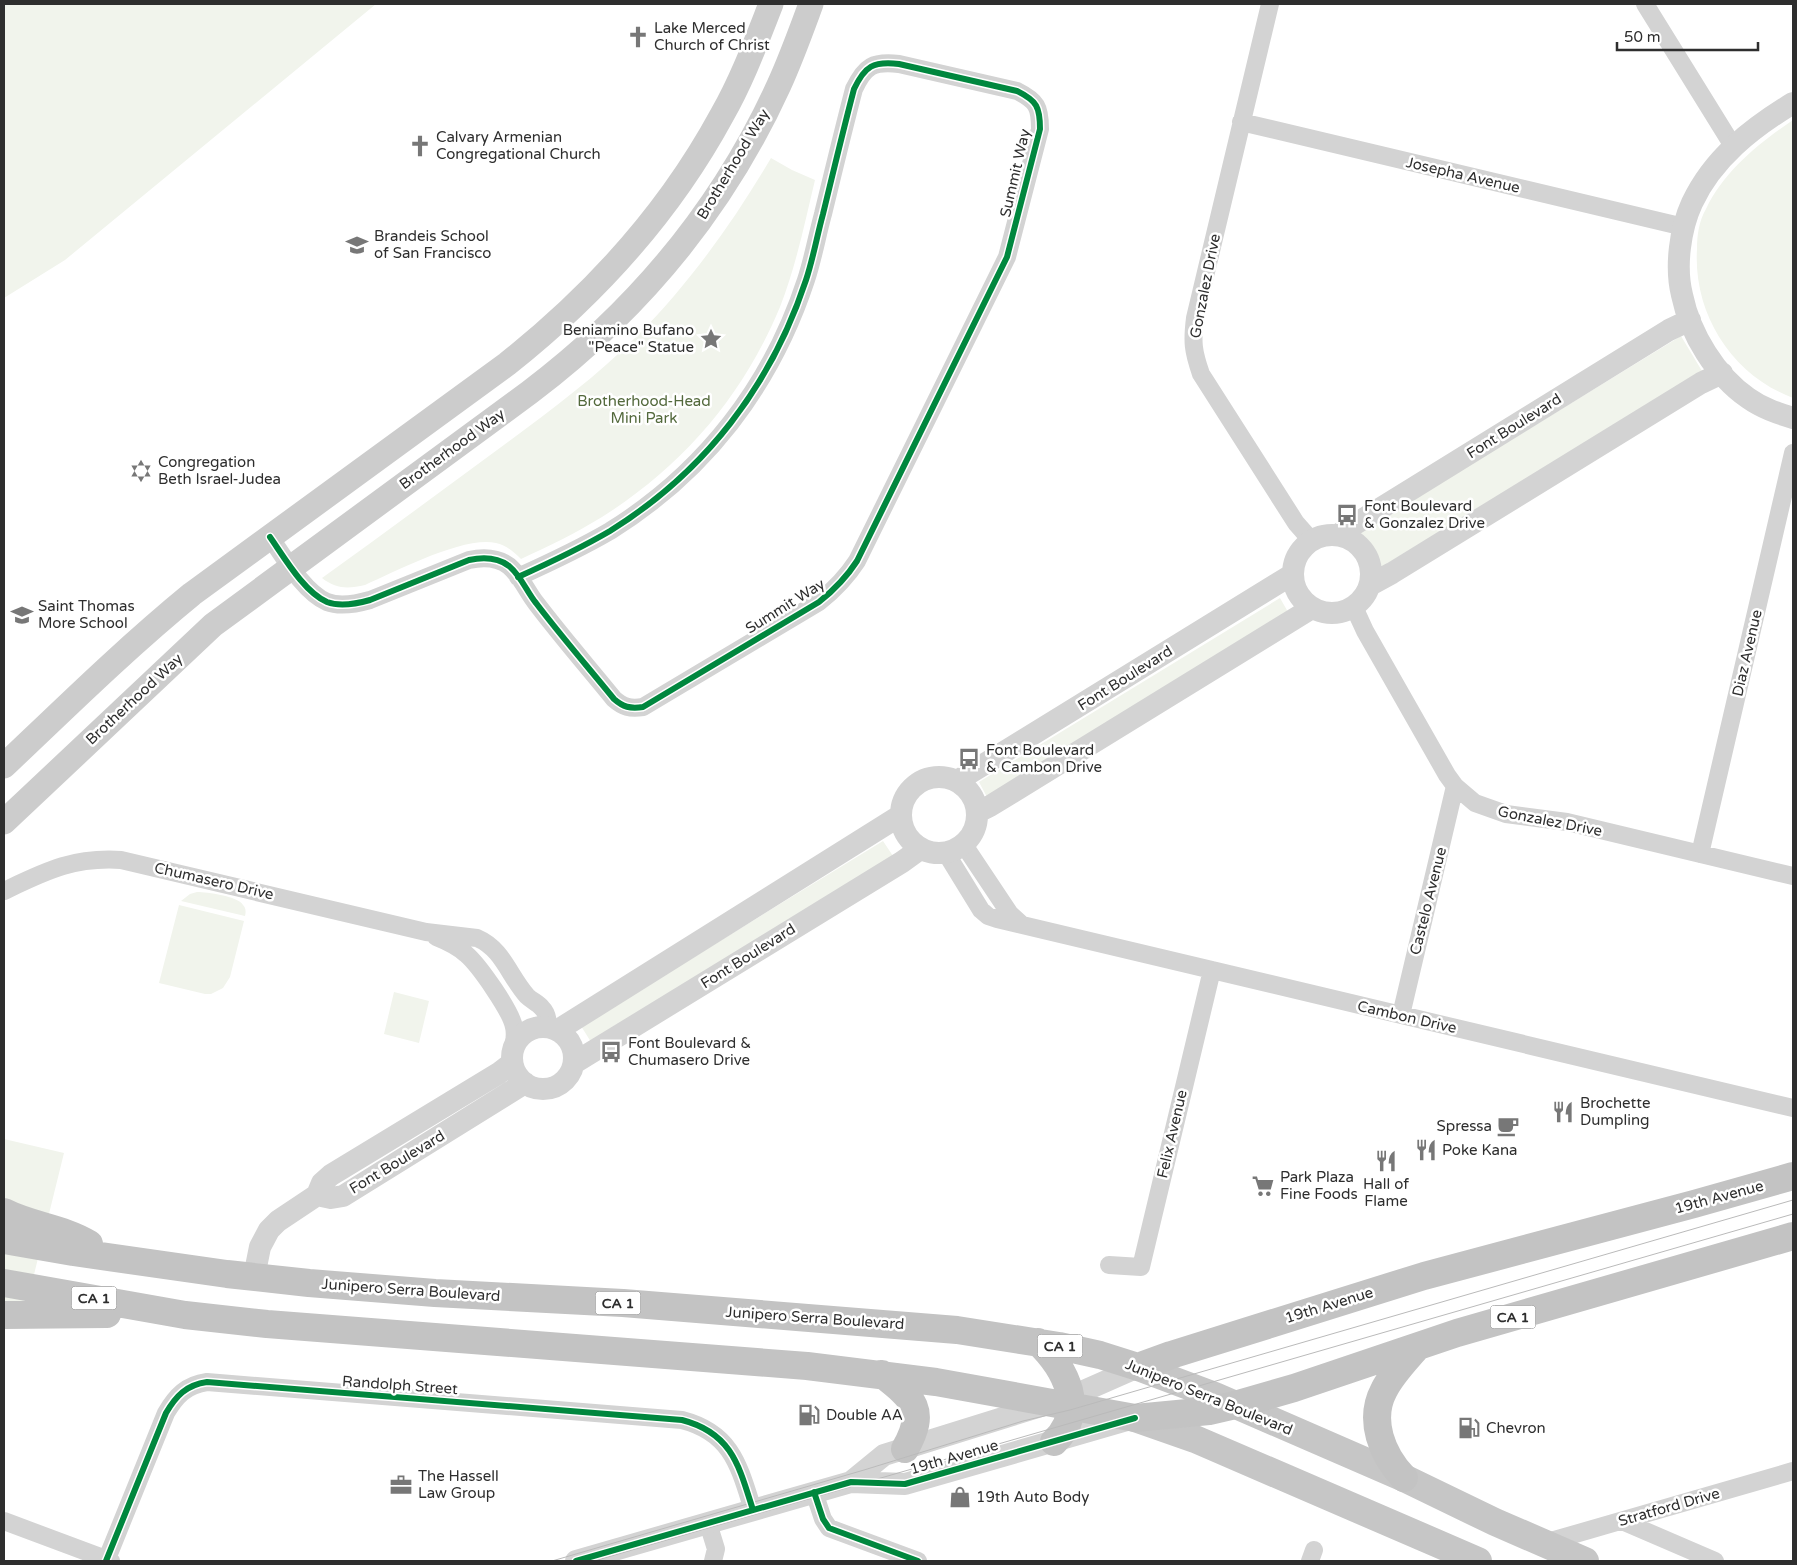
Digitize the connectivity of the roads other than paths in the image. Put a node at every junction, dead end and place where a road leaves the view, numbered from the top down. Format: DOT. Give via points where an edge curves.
graph roads {
  1 [pos="771,4"];
  2 [pos="811,4"];
  3 [pos="1270,4"];
  4 [pos="1645,4"];
  5 [pos="1793,103"];
  6 [pos="1241,122"];
  7 [pos="1733,146"];
  8 [pos="1684,227"];
  9 [pos="1690,320"];
  10 [pos="1722,373"];
  11 [pos="1793,418"];
  12 [pos="1793,453"];
  13 [pos="1339,534"];
  14 [pos="270,537"];
  15 [pos="1311,540"];
  16 [pos="291,566"];
  17 [pos="1293,574"];
  18 [pos="518,577"];
  19 [pos="1370,585"];
  20 [pos="1354,607"];
  21 [pos="1312,608"];
  22 [pos="4,766"];
  23 [pos="957,781"];
  24 [pos="1455,786"];
  25 [pos="978,812"];
  26 [pos="901,815"];
  27 [pos="4,822"];
  28 [pos="920,849"];
  29 [pos="955,849"];
  30 [pos="1700,854"];
  31 [pos="1793,876"];
  32 [pos="4,891"];
  33 [pos="426,932"];
  34 [pos="1212,970"];
  35 [pos="1401,1015"];
  36 [pos="553,1028"];
  37 [pos="512,1057"];
  38 [pos="574,1063"];
  39 [pos="525,1083"];
  40 [pos="1793,1108"];
  41 [pos="1793,1176"];
  42 [pos="317,1196"];
  43 [pos="4,1212"];
  44 [pos="1793,1236"];
  45 [pos="4,1240"];
  46 [pos="112,1257"];
  47 [pos="1109,1265"];
  48 [pos="254,1277"];
  49 [pos="4,1283"];
  50 [pos="185,1314"];
  51 [pos="4,1315"];
  52 [pos="1038,1342"];
  53 [pos="1418,1346"];
  54 [pos="1138,1367"];
  55 [pos="882,1374"];
  56 [pos="1064,1402"];
  57 [pos="1235,1405"];
  58 [pos="1135,1418"];
  59 [pos="1054,1442"];
  60 [pos="905,1449"];
  61 [pos="1793,1471"];
  62 [pos="1404,1478"];
  63 [pos="851,1482"];
  64 [pos="814,1492"];
  65 [pos="753,1510"];
  66 [pos="4,1521"];
  67 [pos="1622,1521"];
  68 [pos="708,1523"];
  69 [pos="1544,1543"];
  70 [pos="108,1561"];
  71 [pos="576,1561"];
  72 [pos="713,1561"];
  73 [pos="918,1561"];
  74 [pos="1478,1561"];
  75 [pos="1585,1561"];
  76 [pos="1715,1561"];
  1 -- 14 [label="main road" via="741,79 702,152 656,216 598,283 507,364"];
  2 -- 16 [label="main road, Brotherhood Way" via="779,85 740,159 698,223 646,287 598,336 552,376"];
  3 -- 6 [label="street, Gonzalez Drive"];
  4 -- 7 [label="street"];
  5 -- 7 [label="street"];
  6 -- 8 [label="street, Josepha Avenue"];
  6 -- 15 [label="street, Gonzalez Drive" via="1195,318 1193,352 1201,374 1296,523"];
  7 -- 8 [label="street" via="1704,182"];
  8 -- 9 [label="street" via="1680,267 1682,295"];
  9 -- 10 [label="street"];
  9 -- 13 [label="street, Font Boulevard" via="1668,330"];
  10 -- 11 [label="street" via="1748,398"];
  10 -- 19 [label="street"];
  12 -- 30 [label="street, Diaz Avenue"];
  13 -- 15 [label="street"];
  13 -- 19 [label="street" via="1354,541 1366,553 1371,568"];
  14 -- 16 [label="street, Summit Way"];
  14 -- 22 [label="main road" via="164,616"];
  15 -- 17 [label="street" via="1298,555"];
  16 -- 18 [label="street, Summit Way" via="315,594 327,602 341,605 370,600 483,557 508,566"];
  16 -- 27 [label="main road, Brotherhood Way" via="198,638"];
  17 -- 21 [label="street" via="1296,590"];
  17 -- 23 [label="street, Font Boulevard"];
  18 -- 18 [label="street, Summit Way" via="580,547 639,511 696,464 742,409 780,345 794,312 806,278 854,89 870,66 884,62 899,64 1017,91 1037,105 1040,129 1007,257 857,561 834,590 643,708 632,709 614,699"];
  19 -- 20 [label="street"];
  20 -- 21 [label="street" via="1328,613"];
  20 -- 24 [label="street, Gonzalez Drive"];
  21 -- 25 [label="street"];
  23 -- 25 [label="street" via="971,794"];
  23 -- 26 [label="street" via="938,777 920,782 906,796"];
  24 -- 30 [label="street, Gonzalez Drive" via="1475,803 1506,814 1567,822"];
  24 -- 35 [label="street, Castelo Avenue"];
  25 -- 29 [label="street" via="975,830"];
  26 -- 28 [label="street" via="904,831"];
  26 -- 36 [label="street"];
  28 -- 29 [label="street" via="929,852"];
  28 -- 38 [label="street, Font Boulevard"];
  29 -- 34 [label="street, Cambon Drive" via="981,910 988,916"];
  30 -- 31 [label="street, Gonzalez Drive"];
  32 -- 33 [label="street, Chumasero Drive" via="56,867 94,860 121,860"];
  33 -- 36 [label="street, Chumasero Drive" via="469,936 491,945 527,996 543,1008"];
  33 -- 37 [label="street, Chumasero Drive" via="466,953 483,972 514,1026"];
  34 -- 35 [label="street, Cambon Drive"];
  34 -- 47 [label="street, Felix Avenue" via="1140,1266"];
  35 -- 40 [label="street, Cambon Drive"];
  36 -- 37 [label="street" via="530,1029 522,1035"];
  36 -- 38 [label="street" via="572,1044"];
  37 -- 39 [label="street" via="515,1072"];
  37 -- 42 [label="street, Font Boulevard" via="499,1073 331,1175"];
  38 -- 39 [label="street" via="564,1081 555,1087 534,1088"];
  39 -- 42 [label="street, Font Boulevard" via="343,1196"];
  41 -- 54 [label="highway, 19th Avenue" via="1424,1276"];
  42 -- 48 [label="street, Font Boulevard" via="269,1230 260,1247"];
  43 -- 46 [label="highway" via="77,1236"];
  44 -- 53 [label="highway, 19th Avenue / CA 1"];
  45 -- 46 [label="highway, Junipero Serra Boulevard / CA 1"];
  46 -- 48 [label="highway, Junipero Serra Boulevard / CA 1"];
  48 -- 52 [label="highway, Junipero Serra Boulevard / CA 1" via="402,1291 622,1303 894,1324"];
  49 -- 50 [label="highway, CA 1"];
  50 -- 51 [label="highway"];
  50 -- 55 [label="highway, CA 1" via="325,1329"];
  52 -- 54 [label="highway, Junipero Serra Boulevard / CA 1"];
  52 -- 56 [label="highway" via="1063,1371 1069,1388"];
  53 -- 57 [label="highway, 19th Avenue / CA 1"];
  53 -- 62 [label="highway" via="1388,1383 1380,1397 1378,1413 1378,1430 1384,1450"];
  54 -- 56 [label="street, 19th Avenue"];
  54 -- 57 [label="main road, Junipero Serra Boulevard"];
  55 -- 56 [label="highway, CA 1"];
  55 -- 60 [label="highway" via="906,1393 915,1409 916,1427"];
  56 -- 58 [label="highway, CA 1"];
  56 -- 59 [label="highway" via="1069,1417 1064,1431"];
  56 -- 60 [label="street, 19th Avenue"];
  57 -- 58 [label="highway, 19th Avenue / CA 1"];
  57 -- 62 [label="main road, Junipero Serra Boulevard"];
  58 -- 59 [label="street, 19th Avenue"];
  58 -- 74 [label="main road" via="1195,1439"];
  59 -- 63 [label="street, 19th Avenue" via="905,1484"];
  60 -- 63 [label="street, 19th Avenue" via="884,1455"];
  61 -- 67 [label="street, Stratford Drive"];
  62 -- 69 [label="main road, Junipero Serra Boulevard"];
  63 -- 64 [label="street, 19th Avenue"];
  64 -- 65 [label="street, 19th Avenue"];
  64 -- 73 [label="street" via="829,1528"];
  65 -- 68 [label="street, 19th Avenue"];
  65 -- 70 [label="street, Randolph Street" via="737,1463 727,1447 708,1430 682,1420 206,1382 184,1390 166,1413"];
  66 -- 70 [label="street"];
  67 -- 69 [label="street, Stratford Drive"];
  67 -- 76 [label="street"];
  68 -- 71 [label="street, 19th Avenue"];
  68 -- 72 [label="street" via="716,1549"];
  69 -- 75 [label="main road, Junipero Serra Boulevard"];
}
